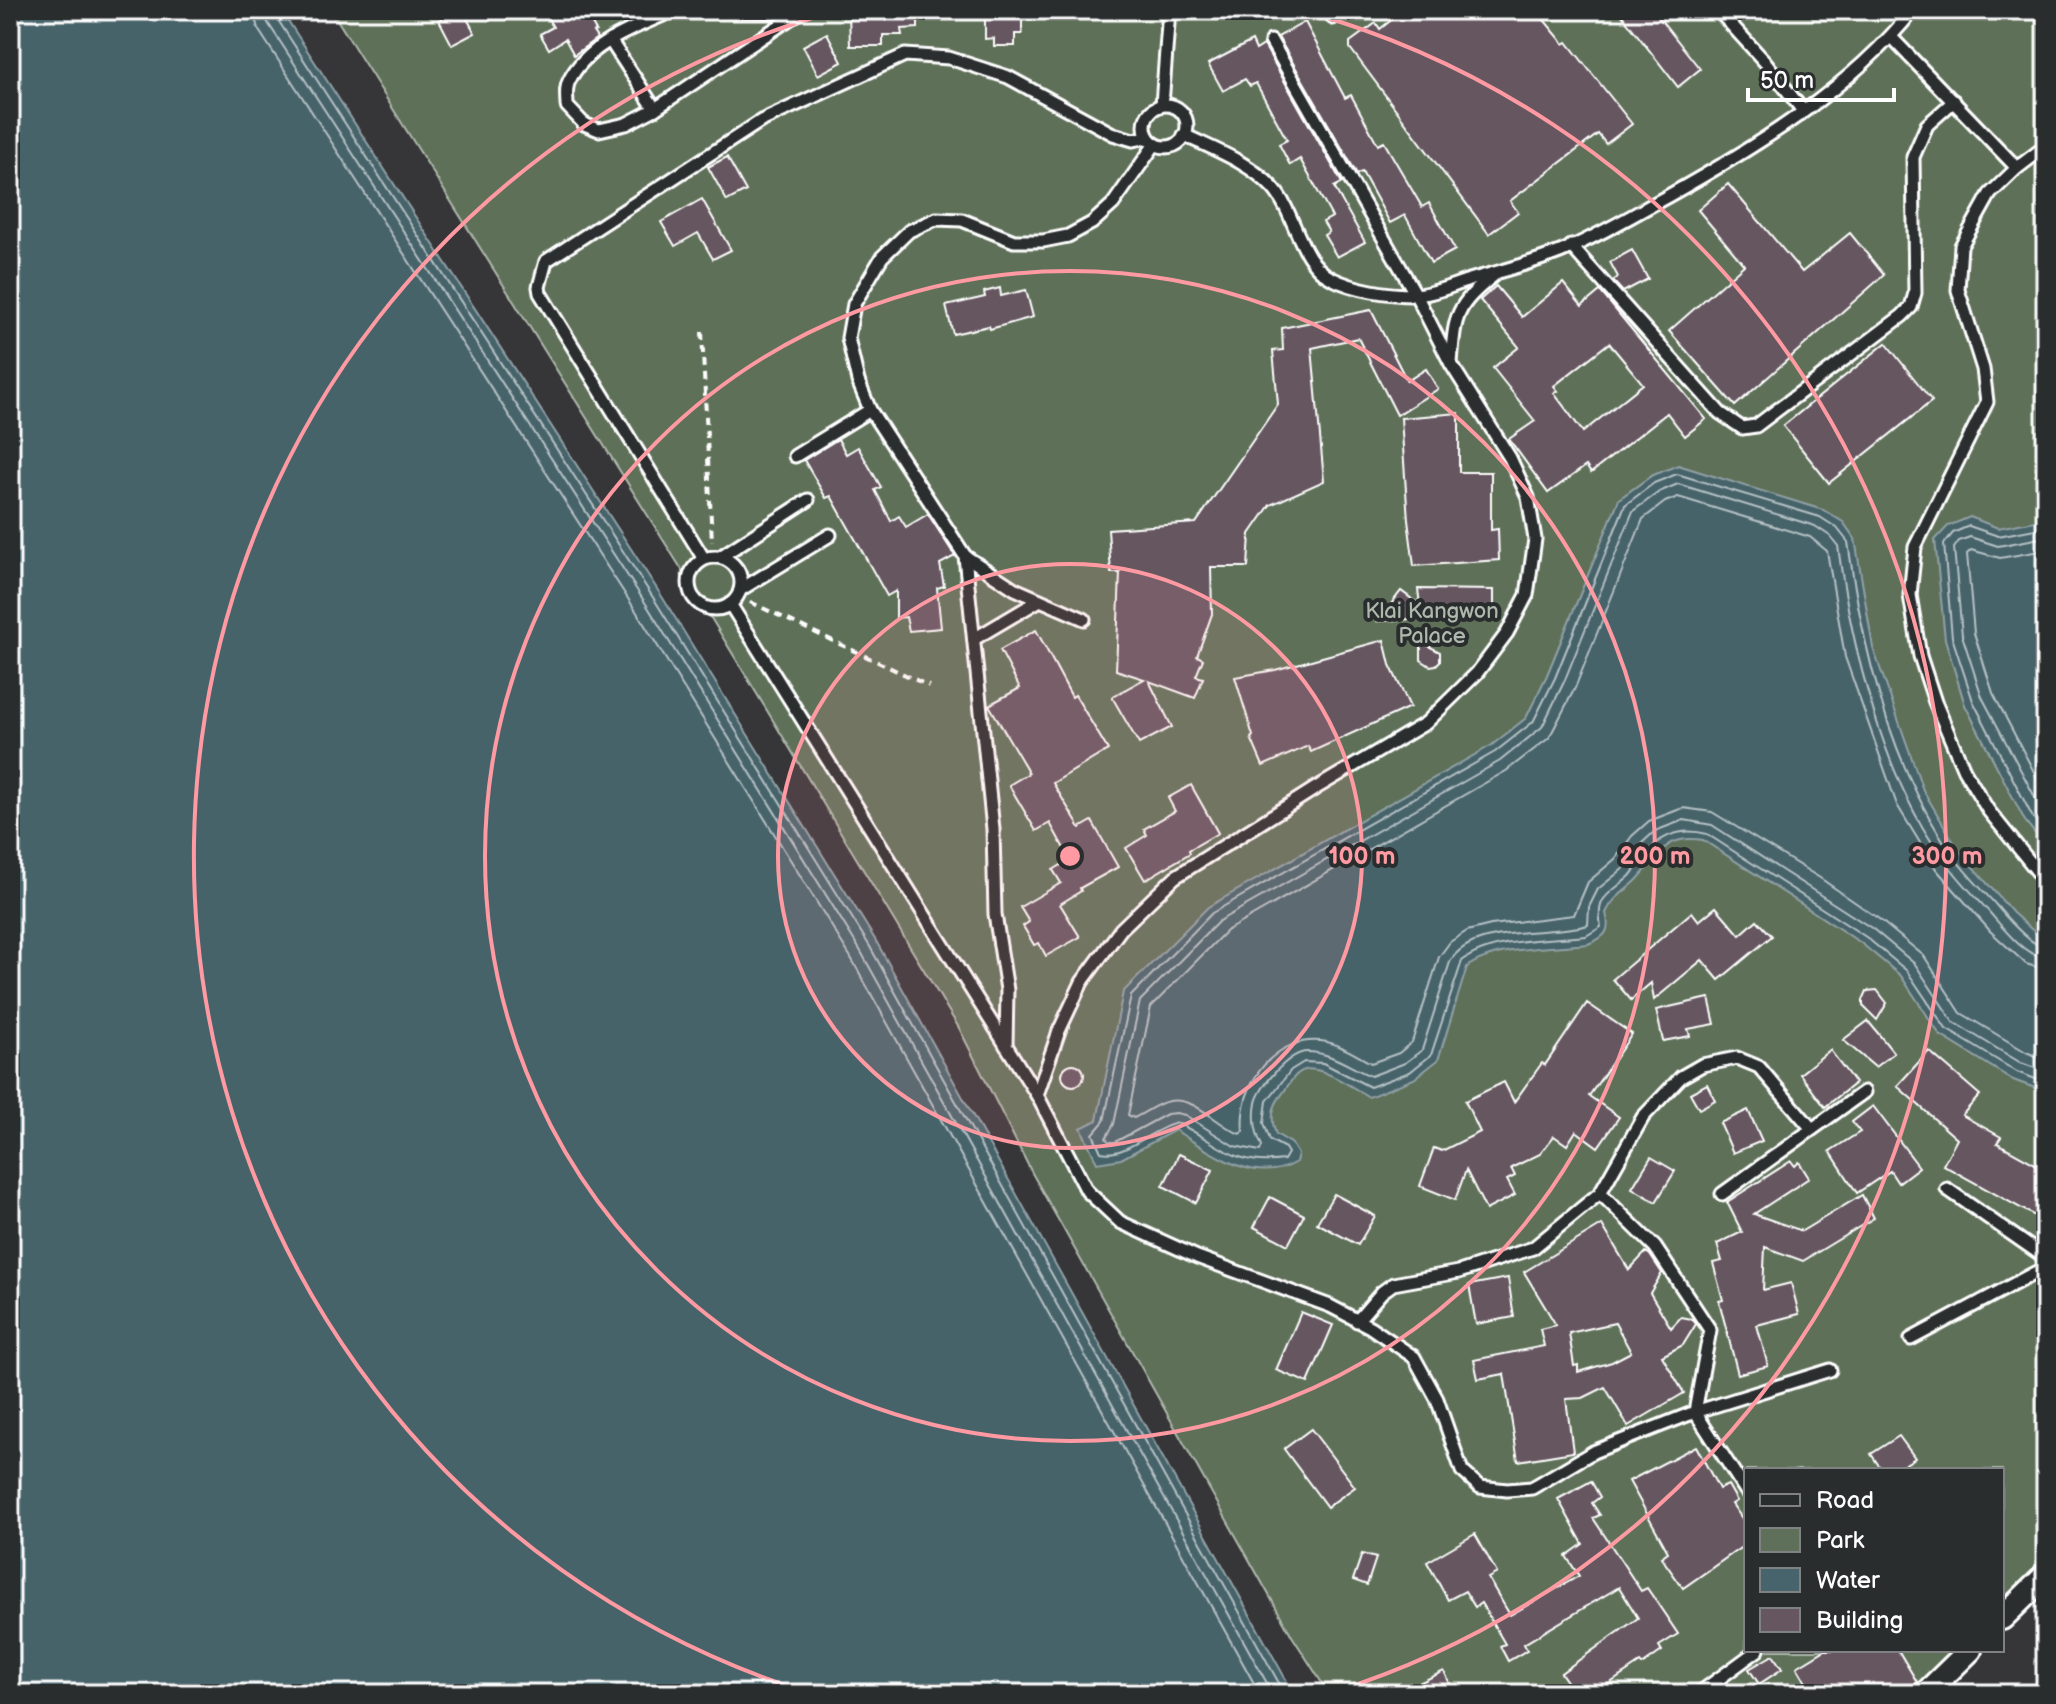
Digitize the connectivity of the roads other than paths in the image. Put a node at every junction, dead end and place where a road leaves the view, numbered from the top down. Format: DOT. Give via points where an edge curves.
graph roads {
  1 [pos="674,10"];
  2 [pos="724,10"];
  3 [pos="745,10"];
  4 [pos="1169,10"];
  5 [pos="1344,10"];
  6 [pos="1718,10"];
  7 [pos="1913,10"];
  8 [pos="802,11"];
  9 [pos="1333,18"];
  10 [pos="1892,38"];
  11 [pos="610,40"];
  12 [pos="1271,41"];
  13 [pos="1957,103"];
  14 [pos="1162,105"];
  15 [pos="655,109"];
  16 [pos="1803,111"];
  17 [pos="1184,135"];
  18 [pos="1152,141"];
  19 [pos="2046,146"];
  20 [pos="2017,168"];
  21 [pos="1571,246"];
  22 [pos="1497,272"];
  23 [pos="1416,295"];
  24 [pos="1451,364"];
  25 [pos="870,410"];
  26 [pos="795,456"];
  27 [pos="808,500"];
  28 [pos="830,535"];
  29 [pos="965,556"];
  30 [pos="712,558"];
  31 [pos="736,596"];
  32 [pos="1040,600"];
  33 [pos="1084,619"];
  34 [pos="974,639"];
  35 [pos="2046,882"];
  36 [pos="1006,1047"];
  37 [pos="1864,1092"];
  38 [pos="1037,1095"];
  39 [pos="1812,1129"];
  40 [pos="1947,1189"];
  41 [pos="1600,1193"];
  42 [pos="1722,1194"];
  43 [pos="2046,1258"];
  44 [pos="2046,1267"];
  45 [pos="1357,1321"];
  46 [pos="1911,1339"];
  47 [pos="1830,1370"];
  48 [pos="1695,1412"];
  49 [pos="1744,1488"];
  50 [pos="2046,1575"];
  51 [pos="2004,1616"];
  52 [pos="1755,1652"];
  53 [pos="1968,1652"];
  54 [pos="1698,1694"];
  55 [pos="1925,1694"];
  1 -- 11 [label="lane"];
  2 -- 3 [label="lane"];
  3 -- 8 [label="lane"];
  4 -- 14 [label="lane"];
  5 -- 9 [label="lane"];
  6 -- 16 [label="lane"];
  7 -- 10 [label="lane"];
  8 -- 15 [label="lane"];
  10 -- 13 [label="lane"];
  10 -- 16 [label="lane"];
  11 -- 15 [label="lane"];
  11 -- 15 [label="lane" via="583,59 567,83 567,106 584,124 599,130"];
  12 -- 23 [label="lane"];
  13 -- 20 [label="lane"];
  13 -- 21 [label="lane" via="1927,125 1913,157 1911,307 1756,426 1742,428 1720,413"];
  14 -- 17 [label="lane" via="1183,112"];
  14 -- 18 [label="lane" via="1147,114 1144,127"];
  16 -- 21 [label="lane" via="1731,160"];
  17 -- 18 [label="lane" via="1174,146"];
  17 -- 23 [label="lane" via="1256,172 1289,211 1305,248 1329,277 1356,288"];
  18 -- 25 [label="lane" via="1113,204 1068,236 1014,241 962,220 936,219 909,231 882,257 854,304 848,338"];
  18 -- 30 [label="lane" via="1113,134 1008,77 949,58 905,55 761,121 546,261 540,293"];
  19 -- 20 [label="lane"];
  20 -- 35 [label="lane" via="1990,194 1961,246 1958,290 1983,369 1987,402 1915,547 1910,595 1927,679 1964,770 1988,810"];
  21 -- 22 [label="lane"];
  22 -- 23 [label="lane"];
  22 -- 24 [label="lane" via="1468,297 1457,316"];
  23 -- 24 [label="lane"];
  24 -- 38 [label="lane" via="1528,497 1535,539 1527,595 1507,633 1477,673 1426,723 1175,877 1132,919 1082,982"];
  25 -- 26 [label="lane"];
  25 -- 29 [label="lane"];
  27 -- 30 [label="lane"];
  28 -- 31 [label="lane"];
  29 -- 32 [label="lane"];
  29 -- 34 [label="lane"];
  30 -- 31 [label="lane" via="736,567"];
  30 -- 31 [label="lane" via="696,565 689,581 694,598 718,608"];
  31 -- 36 [label="lane"];
  32 -- 33 [label="lane"];
  32 -- 34 [label="lane"];
  34 -- 36 [label="lane" via="993,829 995,914 1007,990"];
  36 -- 38 [label="lane"];
  37 -- 39 [label="lane"];
  38 -- 45 [label="lane" via="1087,1191 1120,1222"];
  39 -- 41 [label="lane" via="1759,1067 1737,1058 1702,1065 1681,1077 1643,1117"];
  39 -- 42 [label="lane"];
  40 -- 43 [label="lane"];
  41 -- 45 [label="lane" via="1533,1248 1459,1272 1393,1284"];
  41 -- 48 [label="lane" via="1655,1247 1710,1330"];
  44 -- 46 [label="lane"];
  45 -- 48 [label="lane" via="1414,1357 1437,1399 1462,1471 1480,1487 1532,1488 1593,1452"];
  47 -- 48 [label="lane"];
  48 -- 49 [label="lane"];
  50 -- 51 [label="street"];
  52 -- 54 [label="lane"];
  53 -- 55 [label="street"];
}
